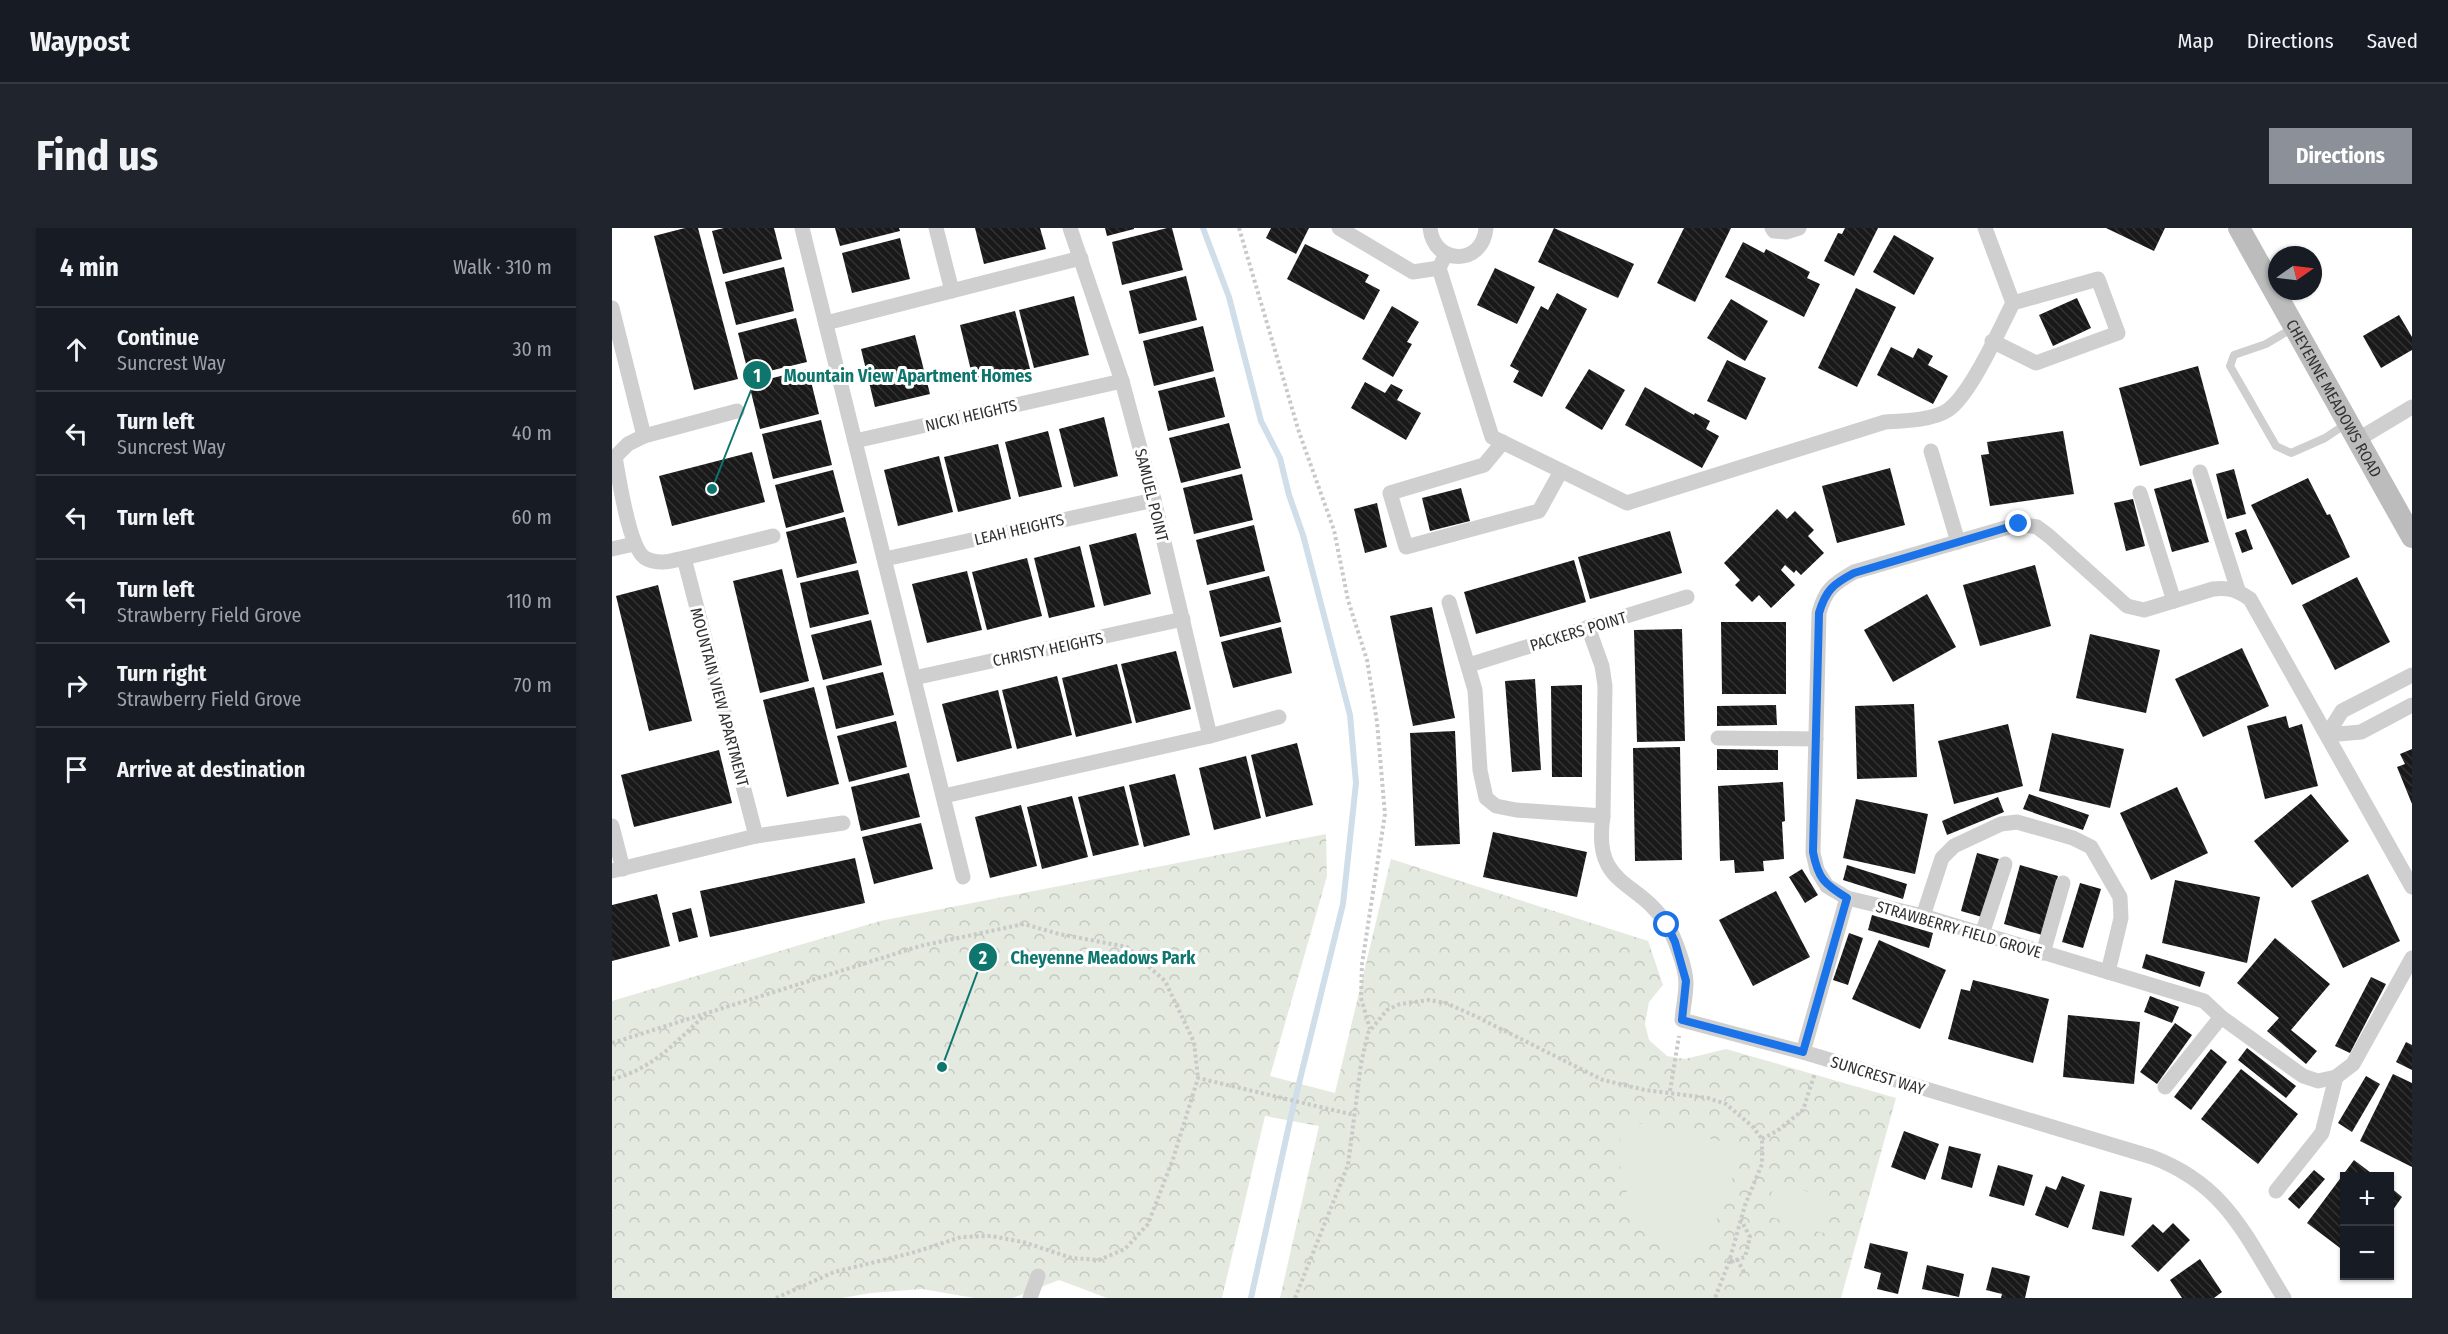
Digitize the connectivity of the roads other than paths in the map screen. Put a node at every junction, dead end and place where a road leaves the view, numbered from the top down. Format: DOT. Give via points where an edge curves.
graph roads {
  1 [pos="802,228"];
  2 [pos="936,228"];
  3 [pos="1070,228"];
  4 [pos="1339,228"];
  5 [pos="1430,228"];
  6 [pos="1486,228"];
  7 [pos="1772,228"];
  8 [pos="1799,228"];
  9 [pos="1985,228"];
  10 [pos="2239,228"];
  11 [pos="1081,258"];
  12 [pos="1442,261"];
  13 [pos="952,291"];
  14 [pos="2013,303"];
  15 [pos="612,308"];
  16 [pos="826,323"];
  17 [pos="2294,327"];
  18 [pos="614,328"];
  19 [pos="1992,341"];
  20 [pos="1122,381"];
  21 [pos="2412,407"];
  22 [pos="737,411"];
  23 [pos="2353,431"];
  24 [pos="644,436"];
  25 [pos="855,441"];
  26 [pos="1503,442"];
  27 [pos="1931,450"];
  28 [pos="1561,471"];
  29 [pos="2200,472"];
  30 [pos="2140,493"];
  31 [pos="1154,500"];
  32 [pos="773,536"];
  33 [pos="2412,537"];
  34 [pos="1958,542"];
  35 [pos="634,544"];
  36 [pos="612,549"];
  37 [pos="684,558"];
  38 [pos="885,560"];
  39 [pos="2238,590"];
  40 [pos="1687,597"];
  41 [pos="2174,601"];
  42 [pos="1449,602"];
  43 [pos="1183,619"];
  44 [pos="1588,627"];
  45 [pos="1469,665"];
  46 [pos="914,678"];
  47 [pos="2405,679"];
  48 [pos="2412,705"];
  49 [pos="1279,717"];
  50 [pos="2327,735"];
  51 [pos="1210,736"];
  52 [pos="1718,738"];
  53 [pos="1816,739"];
  54 [pos="944,796"];
  55 [pos="1603,816"];
  56 [pos="843,823"];
  57 [pos="612,826"];
  58 [pos="756,836"];
  59 [pos="2005,864"];
  60 [pos="617,870"];
  61 [pos="963,877"];
  62 [pos="2063,883"];
  63 [pos="2412,886"];
  64 [pos="1847,898"];
  65 [pos="1923,916"];
  66 [pos="1982,934"];
  67 [pos="2043,953"];
  68 [pos="2412,958"];
  69 [pos="2108,972"];
  70 [pos="2221,1017"];
  71 [pos="1803,1052"];
  72 [pos="2336,1077"];
  73 [pos="2165,1087"];
  74 [pos="2276,1191"];
  75 [pos="1038,1276"];
  76 [pos="1030,1298"];
  77 [pos="2284,1298"];
  1 -- 16 [label="street"];
  2 -- 13 [label="street"];
  3 -- 11 [label="street, SAMUEL POINT"];
  4 -- 12 [label="street" via="1413,272"];
  5 -- 12 [label="street"];
  6 -- 12 [label="street" via="1482,244 1475,251"];
  7 -- 8 [label="street" via="1786,232"];
  9 -- 14 [label="street"];
  10 -- 17 [label="main road, CHEYENNE MEADOWS ROAD"];
  11 -- 13 [label="street"];
  11 -- 20 [label="street, SAMUEL POINT"];
  12 -- 26 [label="street" via="1492,437"];
  13 -- 16 [label="street"];
  14 -- 19 [label="street"];
  14 -- 19 [label="street" via="2098,279 2118,333 2036,363"];
  15 -- 18 [label="street"];
  16 -- 25 [label="street"];
  17 -- 23 [label="main road, CHEYENNE MEADOWS ROAD"];
  17 -- 23 [label="lane" via="2266,344 2234,355 2230,366 2276,446 2291,453"];
  18 -- 24 [label="street"];
  19 -- 28 [label="street" via="1964,395 1947,411 1914,420 1885,422 1627,503"];
  20 -- 25 [label="street, NICKI HEIGHTS"];
  20 -- 31 [label="street, SAMUEL POINT"];
  21 -- 23 [label="street"];
  22 -- 24 [label="street"];
  23 -- 33 [label="main road, CHEYENNE MEADOWS ROAD"];
  24 -- 35 [label="street" via="615,456"];
  25 -- 38 [label="street"];
  26 -- 28 [label="street"];
  26 -- 28 [label="street" via="1485,465 1390,493 1406,547 1539,511"];
  27 -- 34 [label="street"];
  29 -- 39 [label="street"];
  30 -- 41 [label="street"];
  31 -- 38 [label="street, LEAH HEIGHTS"];
  31 -- 43 [label="street, SAMUEL POINT"];
  32 -- 37 [label="street"];
  34 -- 41 [label="street, STRAWBERRY FIELD GROVE" via="2019,524 2037,527 2127,606 2144,610"];
  34 -- 53 [label="street, STRAWBERRY FIELD GROVE" via="1854,573 1824,595 1819,613"];
  35 -- 36 [label="street"];
  35 -- 37 [label="street" via="644,558 660,563"];
  37 -- 58 [label="street, MOUNTAIN VIEW APARTMENT"];
  38 -- 46 [label="street"];
  39 -- 41 [label="street, STRAWBERRY FIELD GROVE" via="2213,590"];
  39 -- 50 [label="street" via="2250,599"];
  40 -- 44 [label="street, PACKERS POINT"];
  42 -- 45 [label="street"];
  43 -- 46 [label="street, CHRISTY HEIGHTS"];
  43 -- 51 [label="street, SAMUEL POINT"];
  44 -- 45 [label="street, PACKERS POINT"];
  44 -- 55 [label="street" via="1605,686"];
  45 -- 55 [label="street" via="1486,798 1496,806 1516,810"];
  46 -- 54 [label="street"];
  47 -- 48 [label="street"];
  47 -- 50 [label="street" via="2342,711"];
  48 -- 50 [label="street" via="2361,732"];
  49 -- 51 [label="street"];
  50 -- 63 [label="street"];
  51 -- 54 [label="street"];
  52 -- 53 [label="street"];
  53 -- 64 [label="street, STRAWBERRY FIELD GROVE" via="1813,852 1817,870 1827,886"];
  54 -- 61 [label="street"];
  55 -- 71 [label="street, SUNCREST WAY" via="1600,836 1603,855 1612,873 1658,914 1675,942 1686,981 1682,1020"];
  56 -- 58 [label="street"];
  57 -- 60 [label="street"];
  58 -- 60 [label="street"];
  59 -- 66 [label="street"];
  62 -- 67 [label="street"];
  64 -- 65 [label="street, STRAWBERRY FIELD GROVE"];
  64 -- 71 [label="street"];
  65 -- 66 [label="street, STRAWBERRY FIELD GROVE"];
  65 -- 69 [label="street" via="1941,858 1954,846 2001,824 2017,822 2073,838 2091,847 2120,897 2121,918"];
  66 -- 67 [label="street, STRAWBERRY FIELD GROVE"];
  67 -- 69 [label="street, STRAWBERRY FIELD GROVE"];
  68 -- 72 [label="street" via="2353,1064"];
  69 -- 70 [label="street, STRAWBERRY FIELD GROVE" via="2204,1000"];
  70 -- 72 [label="street, STRAWBERRY FIELD GROVE" via="2303,1076 2318,1081"];
  70 -- 73 [label="street"];
  71 -- 77 [label="street, SUNCREST WAY" via="2177,1166 2221,1201"];
  72 -- 74 [label="street" via="2322,1133"];
  75 -- 76 [label="street"];
}
